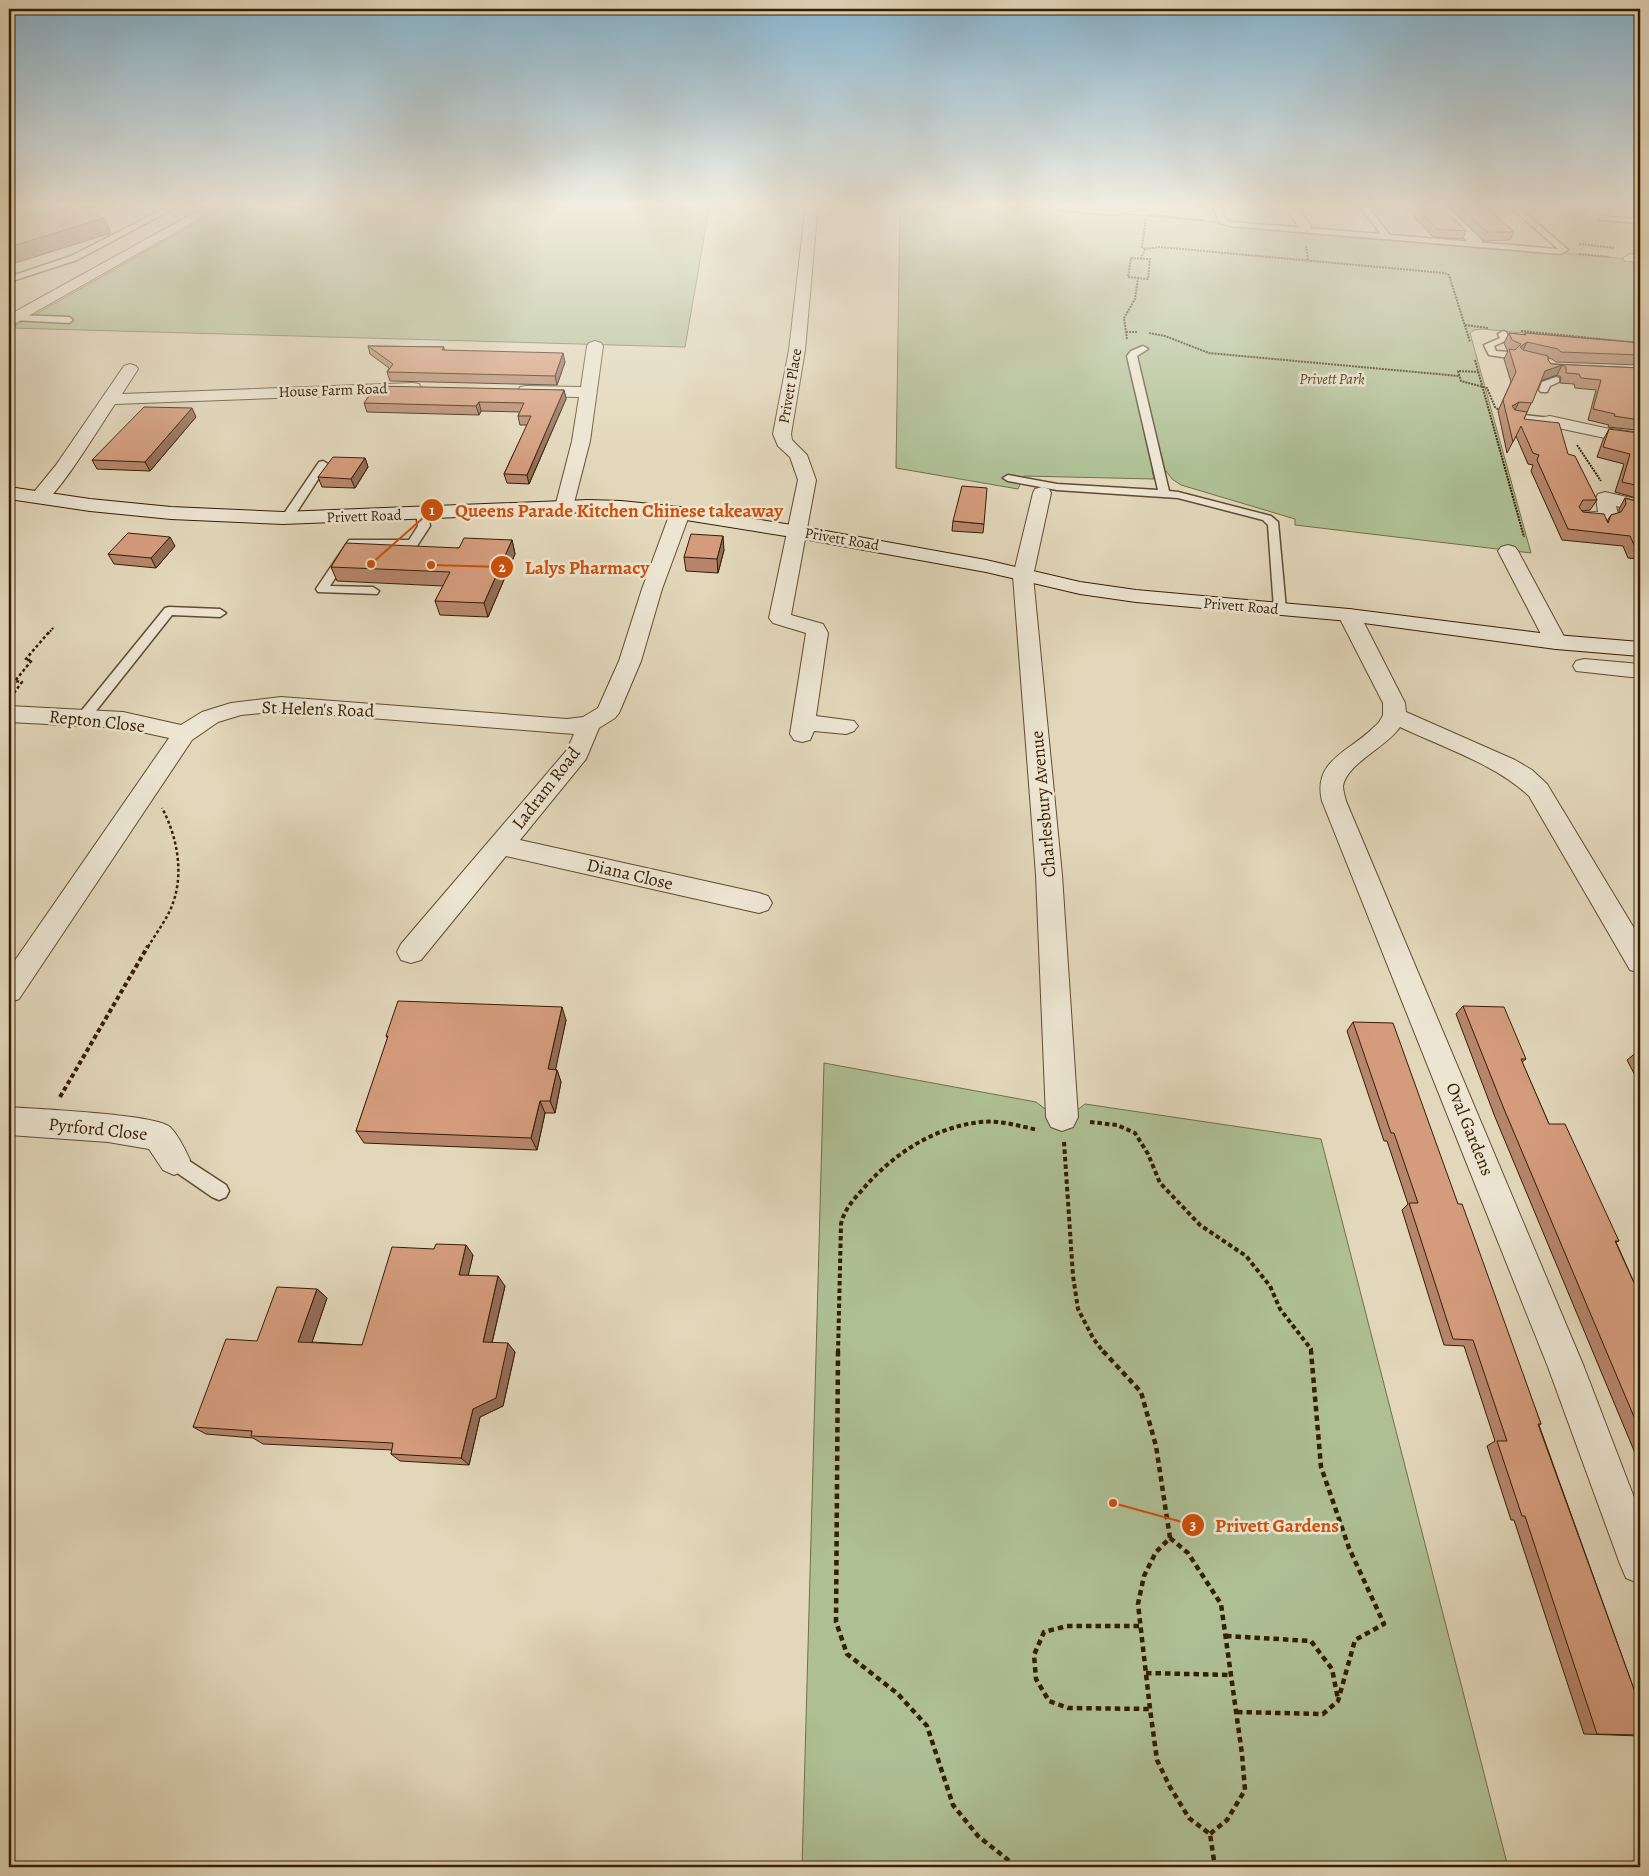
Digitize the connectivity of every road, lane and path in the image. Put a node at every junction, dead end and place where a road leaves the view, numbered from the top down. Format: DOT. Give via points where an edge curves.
graph roads {
  1 [pos="63,291"];
  2 [pos="803,291"];
  3 [pos="1136,291"];
  4 [pos="1454,291"];
  5 [pos="12,319"];
  6 [pos="69,320"];
  7 [pos="1465,326"];
  8 [pos="1494,328"];
  9 [pos="1514,330"];
  10 [pos="1126,332"];
  11 [pos="1503,334"];
  12 [pos="1640,343"];
  13 [pos="1470,344"];
  14 [pos="595,346"];
  15 [pos="1139,350"];
  16 [pos="1473,354"];
  17 [pos="1509,355"];
  18 [pos="130,369"];
  19 [pos="1571,371"];
  20 [pos="1478,372"];
  21 [pos="1460,376"];
  22 [pos="1550,376"];
  23 [pos="1482,384"];
  24 [pos="429,389"];
  25 [pos="514,391"];
  26 [pos="587,392"];
  27 [pos="109,399"];
  28 [pos="1514,417"];
  29 [pos="1550,421"];
  30 [pos="1574,427"];
  31 [pos="1640,438"];
  32 [pos="323,464"];
  33 [pos="1008,478"];
  34 [pos="1044,489"];
  35 [pos="9,493"];
  36 [pos="1164,493"];
  37 [pos="1604,493"];
  38 [pos="41,496"];
  39 [pos="1640,506"];
  40 [pos="564,507"];
  41 [pos="680,513"];
  42 [pos="422,514"];
  43 [pos="1584,517"];
  44 [pos="287,518"];
  45 [pos="798,532"];
  46 [pos="1516,545"];
  47 [pos="1024,576"];
  48 [pos="373,592"];
  49 [pos="1280,609"];
  50 [pos="220,613"];
  51 [pos="1349,616"];
  52 [pos="54,627"];
  53 [pos="1556,642"];
  54 [pos="1640,649"];
  55 [pos="1584,666"];
  56 [pos="1640,671"];
  57 [pos="9,699"];
  58 [pos="9,714"];
  59 [pos="1395,716"];
  60 [pos="83,718"];
  61 [pos="589,724"];
  62 [pos="846,726"];
  63 [pos="184,734"];
  64 [pos="150,784"];
  65 [pos="500,845"];
  66 [pos="760,902"];
  67 [pos="426,943"];
  68 [pos="1640,962"];
  69 [pos="9,991"];
  70 [pos="9,1121"];
  71 [pos="44,1124"];
  72 [pos="1070,1125"];
  73 [pos="174,1160"];
  74 [pos="219,1190"];
  75 [pos="1170,1538"];
  76 [pos="1640,1564"];
  77 [pos="1139,1626"];
  78 [pos="1226,1636"];
  79 [pos="1146,1673"];
  80 [pos="1231,1675"];
  81 [pos="1338,1701"];
  82 [pos="1150,1709"];
  83 [pos="1237,1712"];
  84 [pos="1210,1834"];
  85 [pos="1017,1867"];
  86 [pos="1215,1867"];
  1 -- 5 [label="street"];
  2 -- 45 [label="street, Privett Place" via="797,350 782,434 784,442 798,455 807,477"];
  3 -- 10 [label="path" via="1124,318"];
  4 -- 7 [label="path"];
  5 -- 6 [label="lane"];
  7 -- 8 [label="path"];
  7 -- 13 [label="path"];
  9 -- 12 [label="path"];
  10 -- 15 [label="path" via="1128,342"];
  10 -- 21 [label="path" via="1160,334 1201,352 1219,355"];
  11 -- 17 [label="lane" via="1504,339 1489,345 1492,353"];
  14 -- 26 [label="street"];
  15 -- 36 [label="lane" via="1132,354"];
  16 -- 20 [label="path"];
  18 -- 27 [label="street"];
  19 -- 22 [label="street"];
  20 -- 21 [label="path" via="1458,371"];
  20 -- 23 [label="path"];
  21 -- 23 [label="path" via="1463,382"];
  23 -- 46 [label="path" via="1523,529"];
  24 -- 27 [label="street, House Farm Road"];
  25 -- 26 [label="street"];
  26 -- 40 [label="street" via="581,441"];
  27 -- 38 [label="street" via="63,469"];
  28 -- 29 [label="lane"];
  29 -- 30 [label="street"];
  30 -- 31 [label="street"];
  30 -- 37 [label="path" via="1577,446 1597,474"];
  32 -- 44 [label="lane"];
  33 -- 34 [label="lane"];
  34 -- 36 [label="lane"];
  34 -- 47 [label="street, Charlesbury Avenue"];
  35 -- 38 [label="street, Privett Road"];
  36 -- 49 [label="lane" via="1244,511 1273,522"];
  37 -- 39 [label="street"];
  37 -- 43 [label="street" via="1606,518"];
  38 -- 44 [label="street, Privett Road" via="90,505 171,513"];
  40 -- 41 [label="street, Privett Road" via="621,507"];
  40 -- 42 [label="street, Privett Road"];
  41 -- 45 [label="street, Privett Road"];
  41 -- 61 [label="street" via="630,661 607,713"];
  42 -- 44 [label="street, Privett Road"];
  42 -- 48 [label="lane" via="424,526 413,544 353,542 322,589"];
  45 -- 47 [label="street, Privett Road"];
  45 -- 62 [label="street, Privett Place" via="780,618 815,628 817,633 803,728"];
  46 -- 53 [label="street"];
  47 -- 49 [label="street, Privett Road" via="1136,596"];
  47 -- 72 [label="street, Charlesbury Avenue"];
  49 -- 51 [label="street, Privett Road"];
  50 -- 60 [label="lane" via="169,611"];
  51 -- 53 [label="street, Privett Road"];
  51 -- 59 [label="street" via="1394,703"];
  52 -- 57 [label="path" via="25,660 32,660 15,681 22,682"];
  53 -- 54 [label="street, Privett Road"];
  55 -- 56 [label="street"];
  58 -- 60 [label="street, Repton Close"];
  59 -- 68 [label="street" via="1490,758 1529,780"];
  59 -- 76 [label="street, Oval Gardens" via="1388,727 1336,774 1331,785 1334,801 1563,1358"];
  60 -- 63 [label="street, Repton Close" via="123,720"];
  61 -- 63 [label="street, St Helen's Road" via="568,727 281,704 239,708 210,717"];
  61 -- 65 [label="street, Ladram Road" via="578,753"];
  63 -- 64 [label="street, St Helen's Road"];
  64 -- 69 [label="street, St Helen's Road"];
  64 -- 71 [label="path" via="171,825 180,874 173,904"];
  65 -- 66 [label="street, Diana Close"];
  65 -- 67 [label="street, Ladram Road"];
  70 -- 71 [label="street, Pyrford Close"];
  71 -- 73 [label="street, Pyrford Close" via="108,1128 158,1136"];
  72 -- 75 [label="path" via="1073,1276 1078,1308 1093,1338 1140,1392 1156,1446"];
  72 -- 81 [label="path" via="1094,1122 1116,1125 1135,1133 1160,1183 1200,1225 1246,1256 1311,1349 1321,1467 1348,1548 1384,1624 1355,1640"];
  72 -- 85 [label="path" via="982,1122 947,1130 898,1154 873,1176 844,1213 839,1234 836,1622 847,1654 898,1694 927,1726 953,1805 978,1836"];
  73 -- 74 [label="lane"];
  75 -- 77 [label="path" via="1156,1552 1144,1576 1138,1604"];
  75 -- 78 [label="path" via="1188,1553 1221,1604"];
  77 -- 79 [label="path"];
  77 -- 82 [label="path" via="1066,1626 1044,1632 1034,1655 1036,1679 1049,1701 1068,1708"];
  78 -- 80 [label="path"];
  78 -- 81 [label="path" via="1311,1641 1332,1669"];
  79 -- 80 [label="path"];
  79 -- 82 [label="path"];
  80 -- 83 [label="path"];
  81 -- 83 [label="path" via="1324,1714"];
  82 -- 84 [label="path" via="1157,1760 1189,1818"];
  83 -- 84 [label="path" via="1245,1790 1227,1820"];
  84 -- 86 [label="path"];
}
